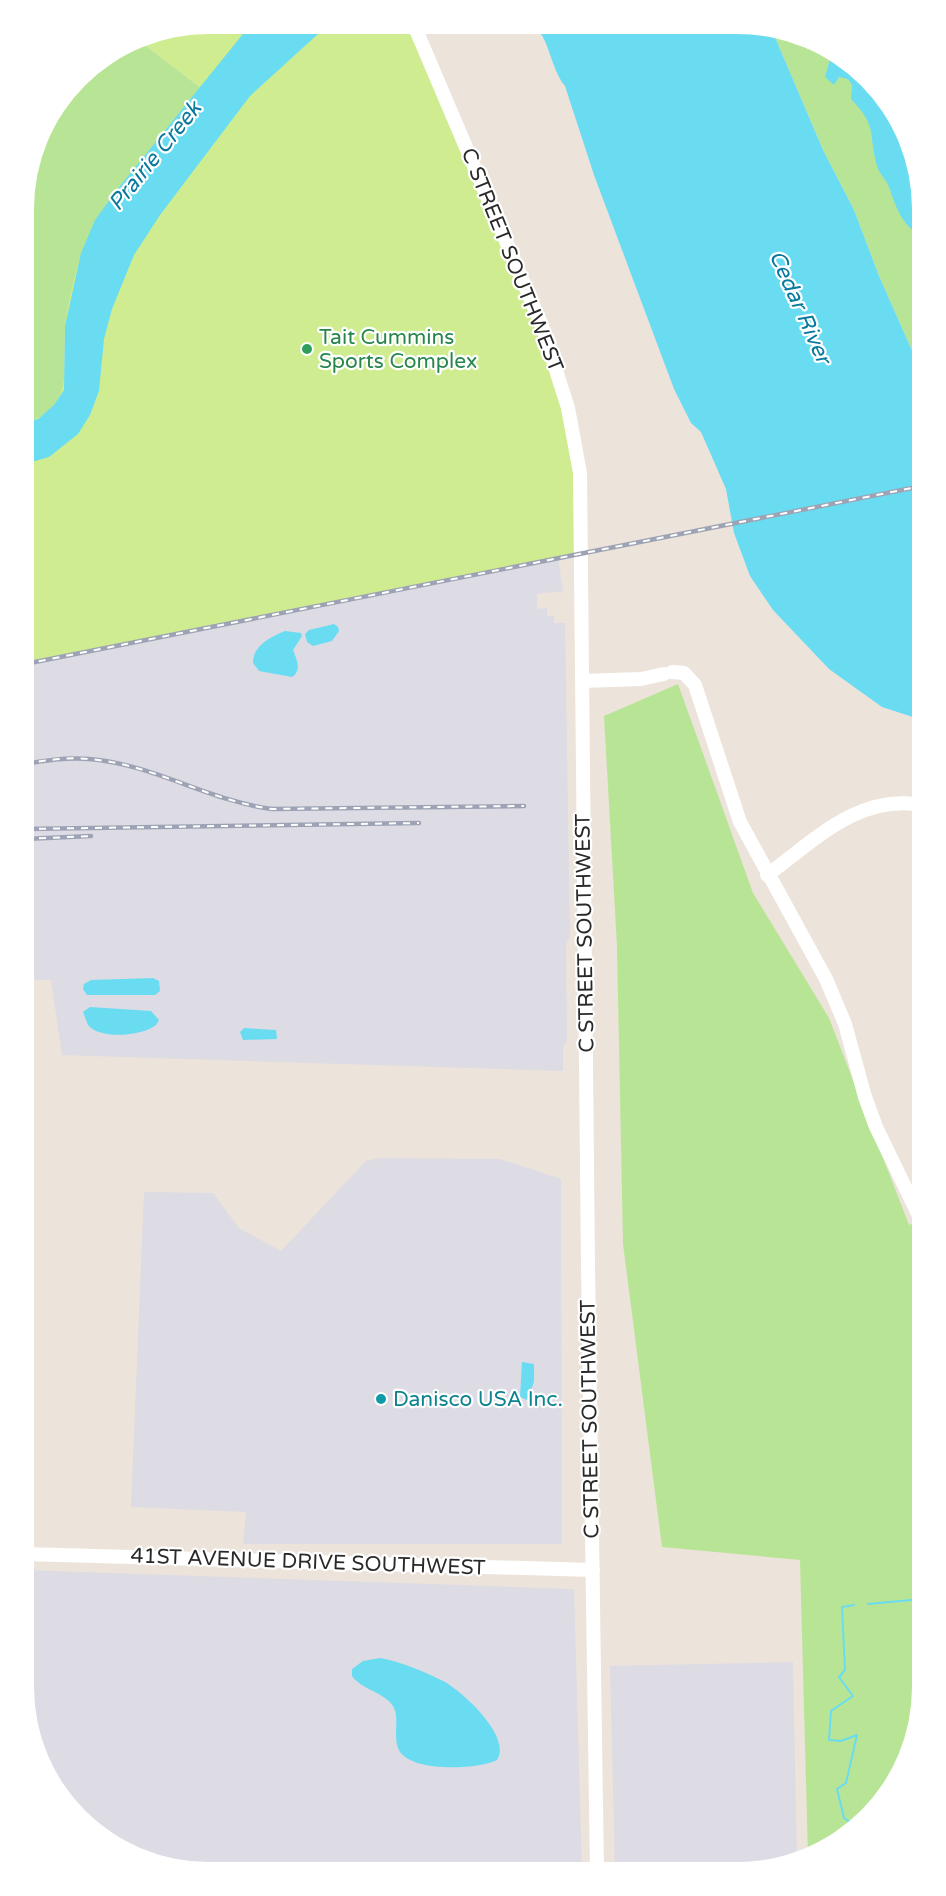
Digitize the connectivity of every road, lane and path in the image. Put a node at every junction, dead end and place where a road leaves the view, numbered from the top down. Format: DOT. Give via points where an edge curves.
graph roads {
  1 [pos="418,35"];
  2 [pos="582,681"];
  3 [pos="912,804"];
  4 [pos="767,875"];
  5 [pos="911,1200"];
  6 [pos="34,1554"];
  7 [pos="593,1570"];
  8 [pos="597,1862"];
  1 -- 2 [label="main road, C STREET SOUTHWEST" via="532,299 568,408 581,486"];
  2 -- 4 [label="main road" via="684,673 695,685 740,822"];
  2 -- 7 [label="main road, C STREET SOUTHWEST"];
  3 -- 4 [label="main road" via="888,803 855,812"];
  4 -- 5 [label="main road" via="826,979 845,1023 876,1127"];
  6 -- 7 [label="main road, 41ST AVENUE DRIVE SOUTHWEST"];
  7 -- 8 [label="main road, C STREET SOUTHWEST"];
}
